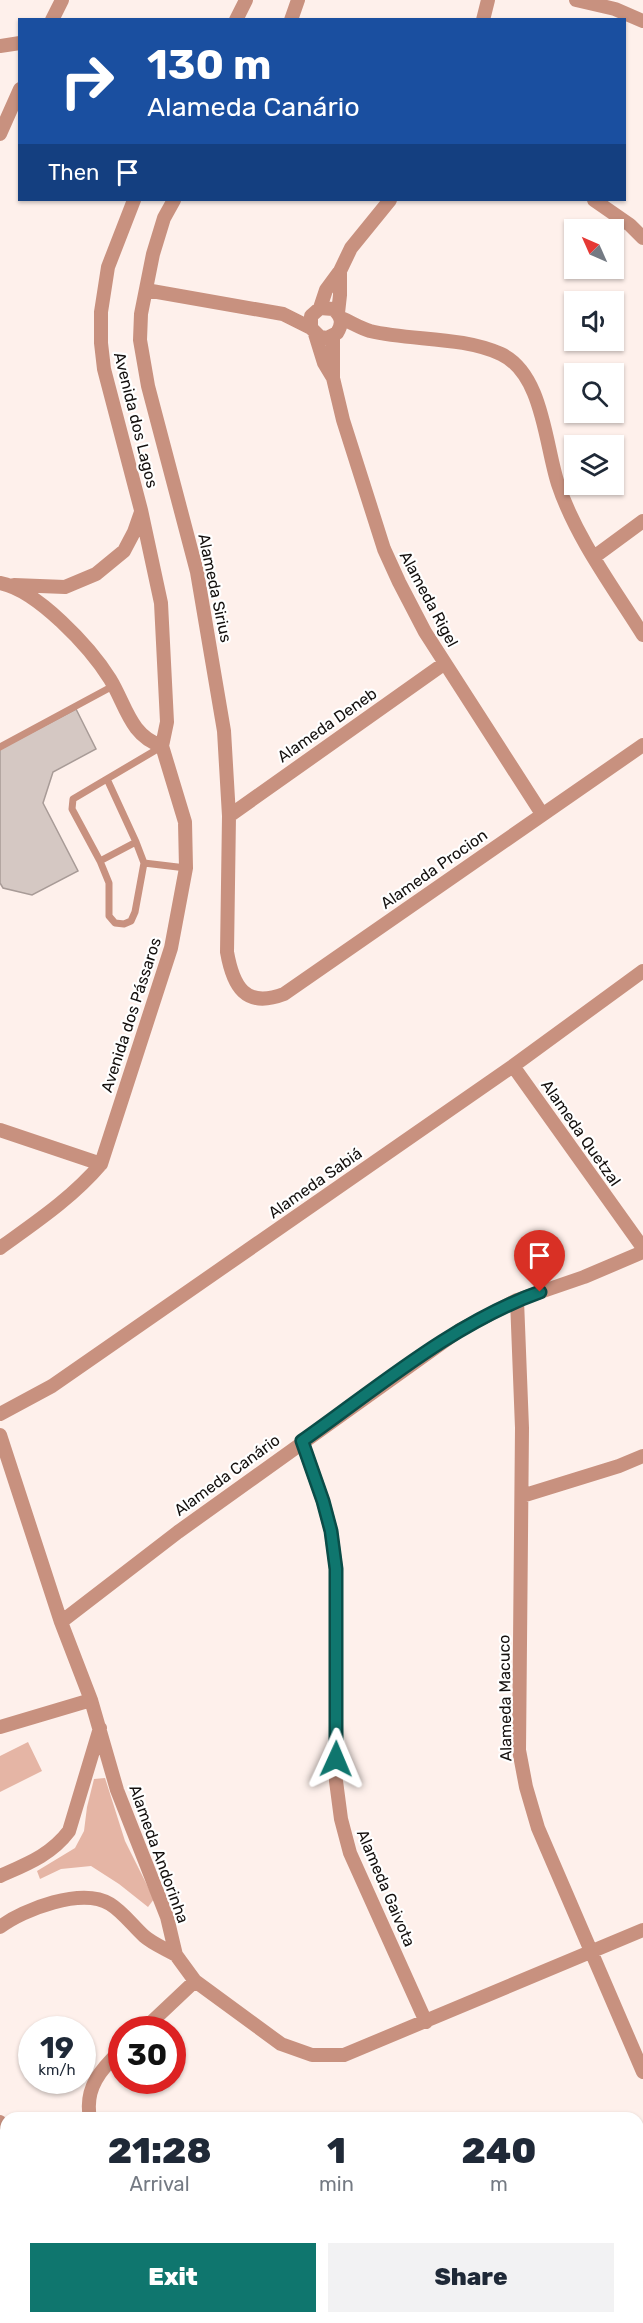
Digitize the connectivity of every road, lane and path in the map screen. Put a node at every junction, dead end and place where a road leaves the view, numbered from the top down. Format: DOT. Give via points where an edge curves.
graph roads {
  1 [pos="63,0"];
  2 [pos="246,0"];
  3 [pos="298,0"];
  4 [pos="488,0"];
  5 [pos="576,0"];
  6 [pos="53,18"];
  7 [pos="237,18"];
  8 [pos="292,18"];
  9 [pos="484,18"];
  10 [pos="643,21"];
  11 [pos="18,43"];
  12 [pos="0,46"];
  13 [pos="18,94"];
  14 [pos="0,135"];
  15 [pos="134,201"];
  16 [pos="173,201"];
  17 [pos="389,201"];
  18 [pos="595,201"];
  19 [pos="643,238"];
  20 [pos="340,271"];
  21 [pos="146,290"];
  22 [pos="318,309"];
  23 [pos="283,314"];
  24 [pos="339,315"];
  25 [pos="313,331"];
  26 [pos="370,331"];
  27 [pos="335,335"];
  28 [pos="333,378"];
  29 [pos="141,510"];
  30 [pos="643,521"];
  31 [pos="594,557"];
  32 [pos="6,584"];
  33 [pos="643,635"];
  34 [pos="445,663"];
  35 [pos="111,682"];
  36 [pos="643,745"];
  37 [pos="162,746"];
  38 [pos="0,747"];
  39 [pos="107,779"];
  40 [pos="542,814"];
  41 [pos="229,816"];
  42 [pos="136,842"];
  43 [pos="100,861"];
  44 [pos="144,863"];
  45 [pos="186,868"];
  46 [pos="643,971"];
  47 [pos="240,990"];
  48 [pos="513,1066"];
  49 [pos="0,1130"];
  50 [pos="101,1164"];
  51 [pos="0,1248"];
  52 [pos="643,1250"];
  53 [pos="517,1300"];
  54 [pos="0,1414"];
  55 [pos="0,1436"];
  56 [pos="302,1441"];
  57 [pos="643,1456"];
  58 [pos="522,1496"];
  59 [pos="60,1622"];
  60 [pos="91,1700"];
  61 [pos="0,1727"];
  62 [pos="100,1728"];
  63 [pos="0,1876"];
  64 [pos="166,1917"];
  65 [pos="0,1927"];
  66 [pos="643,1930"];
  67 [pos="146,1938"];
  68 [pos="592,1951"];
  69 [pos="176,1955"];
  70 [pos="195,1981"];
  71 [pos="158,2016"];
  72 [pos="426,2022"];
  73 [pos="108,2064"];
  74 [pos="643,2072"];
  75 [pos="90,2112"];
  1 -- 6 [label="street"];
  2 -- 7 [label="street"];
  3 -- 8 [label="street"];
  4 -- 9 [label="street"];
  5 -- 10 [label="street" via="615,9"];
  11 -- 12 [label="street"];
  13 -- 14 [label="street"];
  15 -- 29 [label="street, Avenida dos Lagos" via="108,267 101,343 104,369"];
  16 -- 21 [label="street, Alameda Sirius" via="164,218"];
  17 -- 20 [label="street" via="360,235"];
  18 -- 19 [label="street"];
  20 -- 22 [label="street"];
  20 -- 24 [label="street"];
  21 -- 23 [label="street"];
  21 -- 41 [label="street, Alameda Sirius" via="140,340 148,386 197,572 224,731"];
  22 -- 23 [label="street"];
  22 -- 24 [label="street" via="327,307"];
  22 -- 25 [label="street" via="311,316"];
  23 -- 25 [label="street"];
  24 -- 26 [label="street"];
  24 -- 27 [label="street" via="340,329"];
  25 -- 27 [label="street" via="327,338"];
  25 -- 28 [label="street, Alameda Rigel"];
  26 -- 27 [label="street"];
  26 -- 31 [label="street" via="463,344 498,353 516,366 528,379 536,397 558,485"];
  27 -- 28 [label="street, Alameda Rigel"];
  28 -- 34 [label="street, Alameda Rigel" via="384,549 425,632"];
  29 -- 32 [label="street" via="124,551 96,574 65,587"];
  29 -- 37 [label="street, Avenida dos Pássaros" via="154,564 165,648 167,722"];
  30 -- 31 [label="street"];
  31 -- 33 [label="street"];
  32 -- 35 [label="street" via="51,612 75,635"];
  34 -- 40 [label="street, Alameda Rigel"];
  34 -- 41 [label="street, Alameda Deneb"];
  35 -- 37 [label="street" via="143,738"];
  35 -- 38 [label="lane"];
  36 -- 40 [label="street, Alameda Procion"];
  37 -- 39 [label="lane"];
  37 -- 45 [label="street, Avenida dos Pássaros" via="184,822"];
  39 -- 42 [label="lane"];
  39 -- 43 [label="lane" via="71,804"];
  40 -- 47 [label="street, Alameda Procion" via="284,994 258,999"];
  41 -- 47 [label="street, Alameda Sirius" via="227,952 230,971"];
  42 -- 43 [label="lane"];
  42 -- 44 [label="lane"];
  43 -- 44 [label="lane" via="109,884 109,916 115,923 124,924 131,921 135,912"];
  44 -- 45 [label="lane"];
  45 -- 50 [label="street, Avenida dos Pássaros" via="171,948"];
  46 -- 48 [label="street, Alameda Sabiá"];
  48 -- 52 [label="street, Alameda Quetzal"];
  48 -- 54 [label="street, Alameda Sabiá" via="52,1386"];
  49 -- 50 [label="street"];
  50 -- 51 [label="street, Avenida dos Pássaros" via="60,1205"];
  52 -- 53 [label="street, Alameda Canário" via="584,1277"];
  53 -- 56 [label="street, Alameda Canário" via="460,1330"];
  53 -- 58 [label="street, Alameda Macuco"];
  55 -- 59 [label="street, Alameda Andorinha"];
  56 -- 59 [label="street, Alameda Canário"];
  56 -- 72 [label="street, Alameda Gaivota" via="331,1531 336,1569 336,1781 341,1819 350,1853"];
  57 -- 58 [label="street"];
  58 -- 68 [label="street, Alameda Macuco" via="519,1750 538,1828"];
  59 -- 60 [label="street, Alameda Andorinha"];
  60 -- 61 [label="street"];
  60 -- 62 [label="street, Alameda Andorinha"];
  62 -- 63 [label="street" via="69,1831 40,1859"];
  62 -- 64 [label="street, Alameda Andorinha" via="117,1790"];
  64 -- 67 [label="street"];
  64 -- 69 [label="street, Alameda Andorinha"];
  65 -- 67 [label="street" via="62,1900 97,1898 111,1904"];
  66 -- 68 [label="street, Alameda Andorinha"];
  67 -- 69 [label="street"];
  68 -- 72 [label="street, Alameda Andorinha"];
  68 -- 74 [label="street, Alameda Macuco"];
  69 -- 70 [label="street, Alameda Andorinha"];
  70 -- 71 [label="street"];
  70 -- 72 [label="street, Alameda Andorinha" via="281,2044 312,2055 344,2055"];
  73 -- 75 [label="street" via="94,2079"];
}
